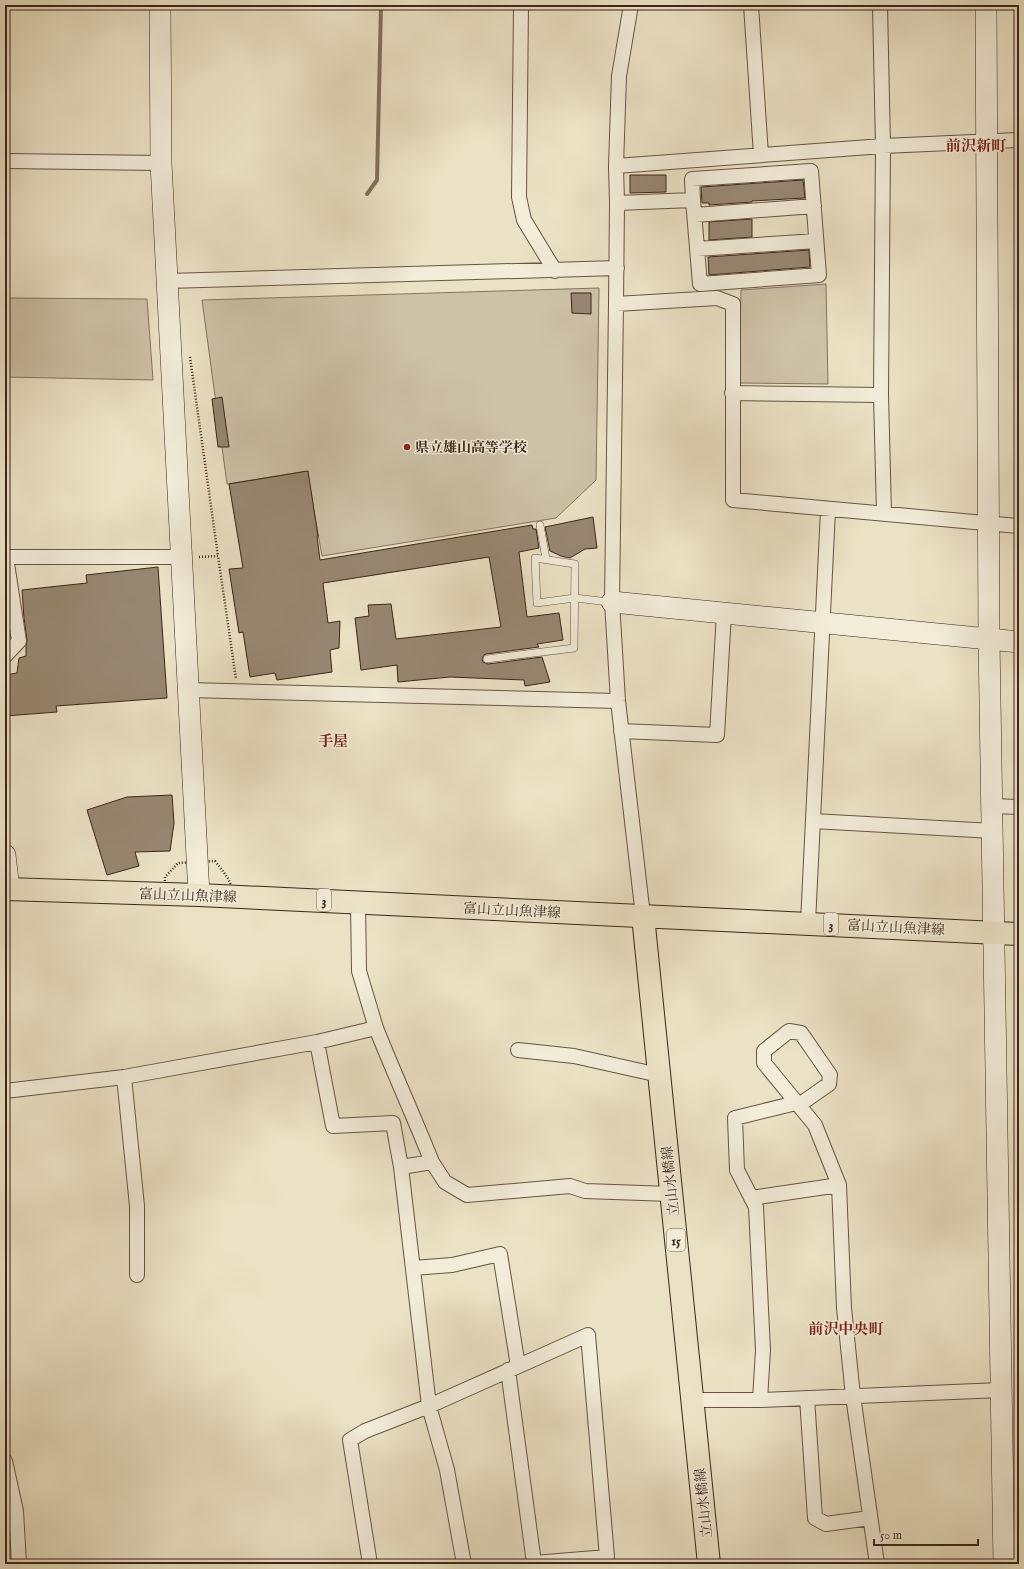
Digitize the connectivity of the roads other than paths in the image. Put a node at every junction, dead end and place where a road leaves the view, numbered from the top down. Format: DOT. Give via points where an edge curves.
graph roads {
  1 [pos="160,5"];
  2 [pos="521,5"];
  3 [pos="631,5"];
  4 [pos="751,5"];
  5 [pos="880,5"];
  6 [pos="986,5"];
  7 [pos="1019,140"];
  8 [pos="987,142"];
  9 [pos="883,146"];
  10 [pos="761,155"];
  11 [pos="5,161"];
  12 [pos="161,163"];
  13 [pos="616,166"];
  14 [pos="693,200"];
  15 [pos="617,203"];
  16 [pos="814,206"];
  17 [pos="694,215"];
  18 [pos="816,241"];
  19 [pos="698,249"];
  20 [pos="616,268"];
  21 [pos="555,271"];
  22 [pos="167,281"];
  23 [pos="616,304"];
  24 [pos="732,392"];
  25 [pos="881,395"];
  26 [pos="828,510"];
  27 [pos="884,513"];
  28 [pos="990,524"];
  29 [pos="540,525"];
  30 [pos="1019,526"];
  31 [pos="5,557"];
  32 [pos="188,557"];
  33 [pos="546,560"];
  34 [pos="575,598"];
  35 [pos="612,602"];
  36 [pos="724,613"];
  37 [pos="822,623"];
  38 [pos="989,639"];
  39 [pos="1019,642"];
  40 [pos="5,656"];
  41 [pos="487,658"];
  42 [pos="188,690"];
  43 [pos="618,701"];
  44 [pos="621,731"];
  45 [pos="992,806"];
  46 [pos="1019,807"];
  47 [pos="813,822"];
  48 [pos="993,831"];
  49 [pos="5,854"];
  50 [pos="7,889"];
  51 [pos="199,895"];
  52 [pos="358,902"];
  53 [pos="643,916"];
  54 [pos="808,923"];
  55 [pos="993,932"];
  56 [pos="1019,934"];
  57 [pos="376,1028"];
  58 [pos="318,1042"];
  59 [pos="518,1050"];
  60 [pos="659,1075"];
  61 [pos="124,1078"];
  62 [pos="5,1091"];
  63 [pos="798,1104"];
  64 [pos="432,1162"];
  65 [pos="401,1167"];
  66 [pos="839,1185"];
  67 [pos="671,1194"];
  68 [pos="751,1198"];
  69 [pos="413,1268"];
  70 [pos="137,1276"];
  71 [pos="513,1368"];
  72 [pos="1001,1390"];
  73 [pos="853,1396"];
  74 [pos="807,1398"];
  75 [pos="692,1400"];
  76 [pos="760,1400"];
  77 [pos="429,1406"];
  78 [pos="5,1461"];
  79 [pos="870,1518"];
  80 [pos="534,1563"];
  81 [pos="19,1564"];
  82 [pos="370,1564"];
  83 [pos="464,1564"];
  84 [pos="709,1564"];
  85 [pos="877,1564"];
  86 [pos="1004,1564"];
  1 -- 12 [label="street"];
  2 -- 21 [label="street" via="519,198 524,220"];
  3 -- 13 [label="street" via="619,76"];
  4 -- 10 [label="street"];
  5 -- 9 [label="street"];
  6 -- 8 [label="street"];
  7 -- 8 [label="street"];
  8 -- 9 [label="street"];
  8 -- 28 [label="street"];
  9 -- 10 [label="street"];
  9 -- 25 [label="street"];
  10 -- 13 [label="street"];
  11 -- 12 [label="street"];
  12 -- 22 [label="street"];
  13 -- 15 [label="street"];
  14 -- 15 [label="street"];
  14 -- 16 [label="street" via="692,179 811,171"];
  14 -- 17 [label="street"];
  15 -- 20 [label="street"];
  16 -- 17 [label="street"];
  16 -- 18 [label="street"];
  17 -- 19 [label="street"];
  18 -- 19 [label="street"];
  18 -- 19 [label="street" via="819,275 700,284"];
  20 -- 21 [label="street"];
  20 -- 23 [label="street"];
  21 -- 22 [label="street"];
  22 -- 32 [label="street"];
  23 -- 24 [label="street" via="717,298 733,304"];
  23 -- 35 [label="street"];
  24 -- 25 [label="street"];
  24 -- 26 [label="street" via="733,500"];
  25 -- 27 [label="street"];
  26 -- 27 [label="street"];
  26 -- 37 [label="street"];
  27 -- 28 [label="street"];
  28 -- 30 [label="street"];
  28 -- 38 [label="street"];
  29 -- 33 [label="lane"];
  31 -- 32 [label="street"];
  31 -- 40 [label="street" via="19,641"];
  32 -- 42 [label="street"];
  33 -- 34 [label="lane" via="575,564"];
  33 -- 34 [label="lane" via="535,558 537,603"];
  34 -- 35 [label="lane"];
  34 -- 41 [label="lane" via="574,648"];
  35 -- 36 [label="street"];
  35 -- 43 [label="street"];
  36 -- 37 [label="street"];
  36 -- 44 [label="street" via="717,735"];
  37 -- 38 [label="street"];
  37 -- 47 [label="street"];
  38 -- 39 [label="street"];
  38 -- 45 [label="street"];
  42 -- 43 [label="street"];
  42 -- 51 [label="street"];
  43 -- 44 [label="street"];
  44 -- 53 [label="street"];
  45 -- 46 [label="street"];
  45 -- 48 [label="street"];
  47 -- 48 [label="street"];
  47 -- 54 [label="street"];
  48 -- 55 [label="street"];
  49 -- 50 [label="street"];
  50 -- 51 [label="main road, 富山立山魚津線 / 3"];
  51 -- 52 [label="main road, 富山立山魚津線 / 3"];
  52 -- 53 [label="main road, 富山立山魚津線 / 3"];
  52 -- 57 [label="street" via="359,971"];
  53 -- 54 [label="main road, 富山立山魚津線 / 3"];
  53 -- 60 [label="main road, 立山水橋線 / 15"];
  54 -- 55 [label="main road, 富山立山魚津線 / 3"];
  55 -- 56 [label="main road, 富山立山魚津線 / 3"];
  55 -- 72 [label="street"];
  57 -- 58 [label="street"];
  57 -- 64 [label="street"];
  58 -- 61 [label="street"];
  58 -- 65 [label="street" via="333,1126 393,1123"];
  59 -- 60 [label="street" via="574,1056"];
  60 -- 67 [label="main road, 立山水橋線 / 15"];
  61 -- 62 [label="street"];
  61 -- 70 [label="street" via="137,1206"];
  63 -- 63 [label="street" via="764,1063 764,1051 789,1031 801,1034 830,1075 829,1084"];
  63 -- 66 [label="street" via="815,1125"];
  63 -- 68 [label="street" via="735,1118 737,1170"];
  64 -- 65 [label="street"];
  64 -- 67 [label="street" via="445,1182 467,1195 570,1186 585,1191"];
  65 -- 69 [label="street"];
  66 -- 68 [label="street"];
  66 -- 73 [label="street" via="844,1308"];
  67 -- 75 [label="main road, 立山水橋線 / 15"];
  68 -- 76 [label="street" via="756,1207 763,1350"];
  69 -- 71 [label="street" via="452,1265 500,1254"];
  69 -- 77 [label="street"];
  71 -- 77 [label="street"];
  71 -- 80 [label="street"];
  71 -- 80 [label="street" via="588,1335 607,1557"];
  72 -- 73 [label="street"];
  72 -- 86 [label="street"];
  73 -- 74 [label="street"];
  73 -- 79 [label="street"];
  74 -- 76 [label="street"];
  74 -- 79 [label="street" via="815,1518 826,1524"];
  75 -- 76 [label="street"];
  75 -- 84 [label="main road, 立山水橋線 / 15"];
  77 -- 82 [label="street" via="365,1431 350,1440"];
  77 -- 83 [label="street" via="447,1470"];
  78 -- 81 [label="street" via="16,1511"];
  79 -- 85 [label="street"];
}
